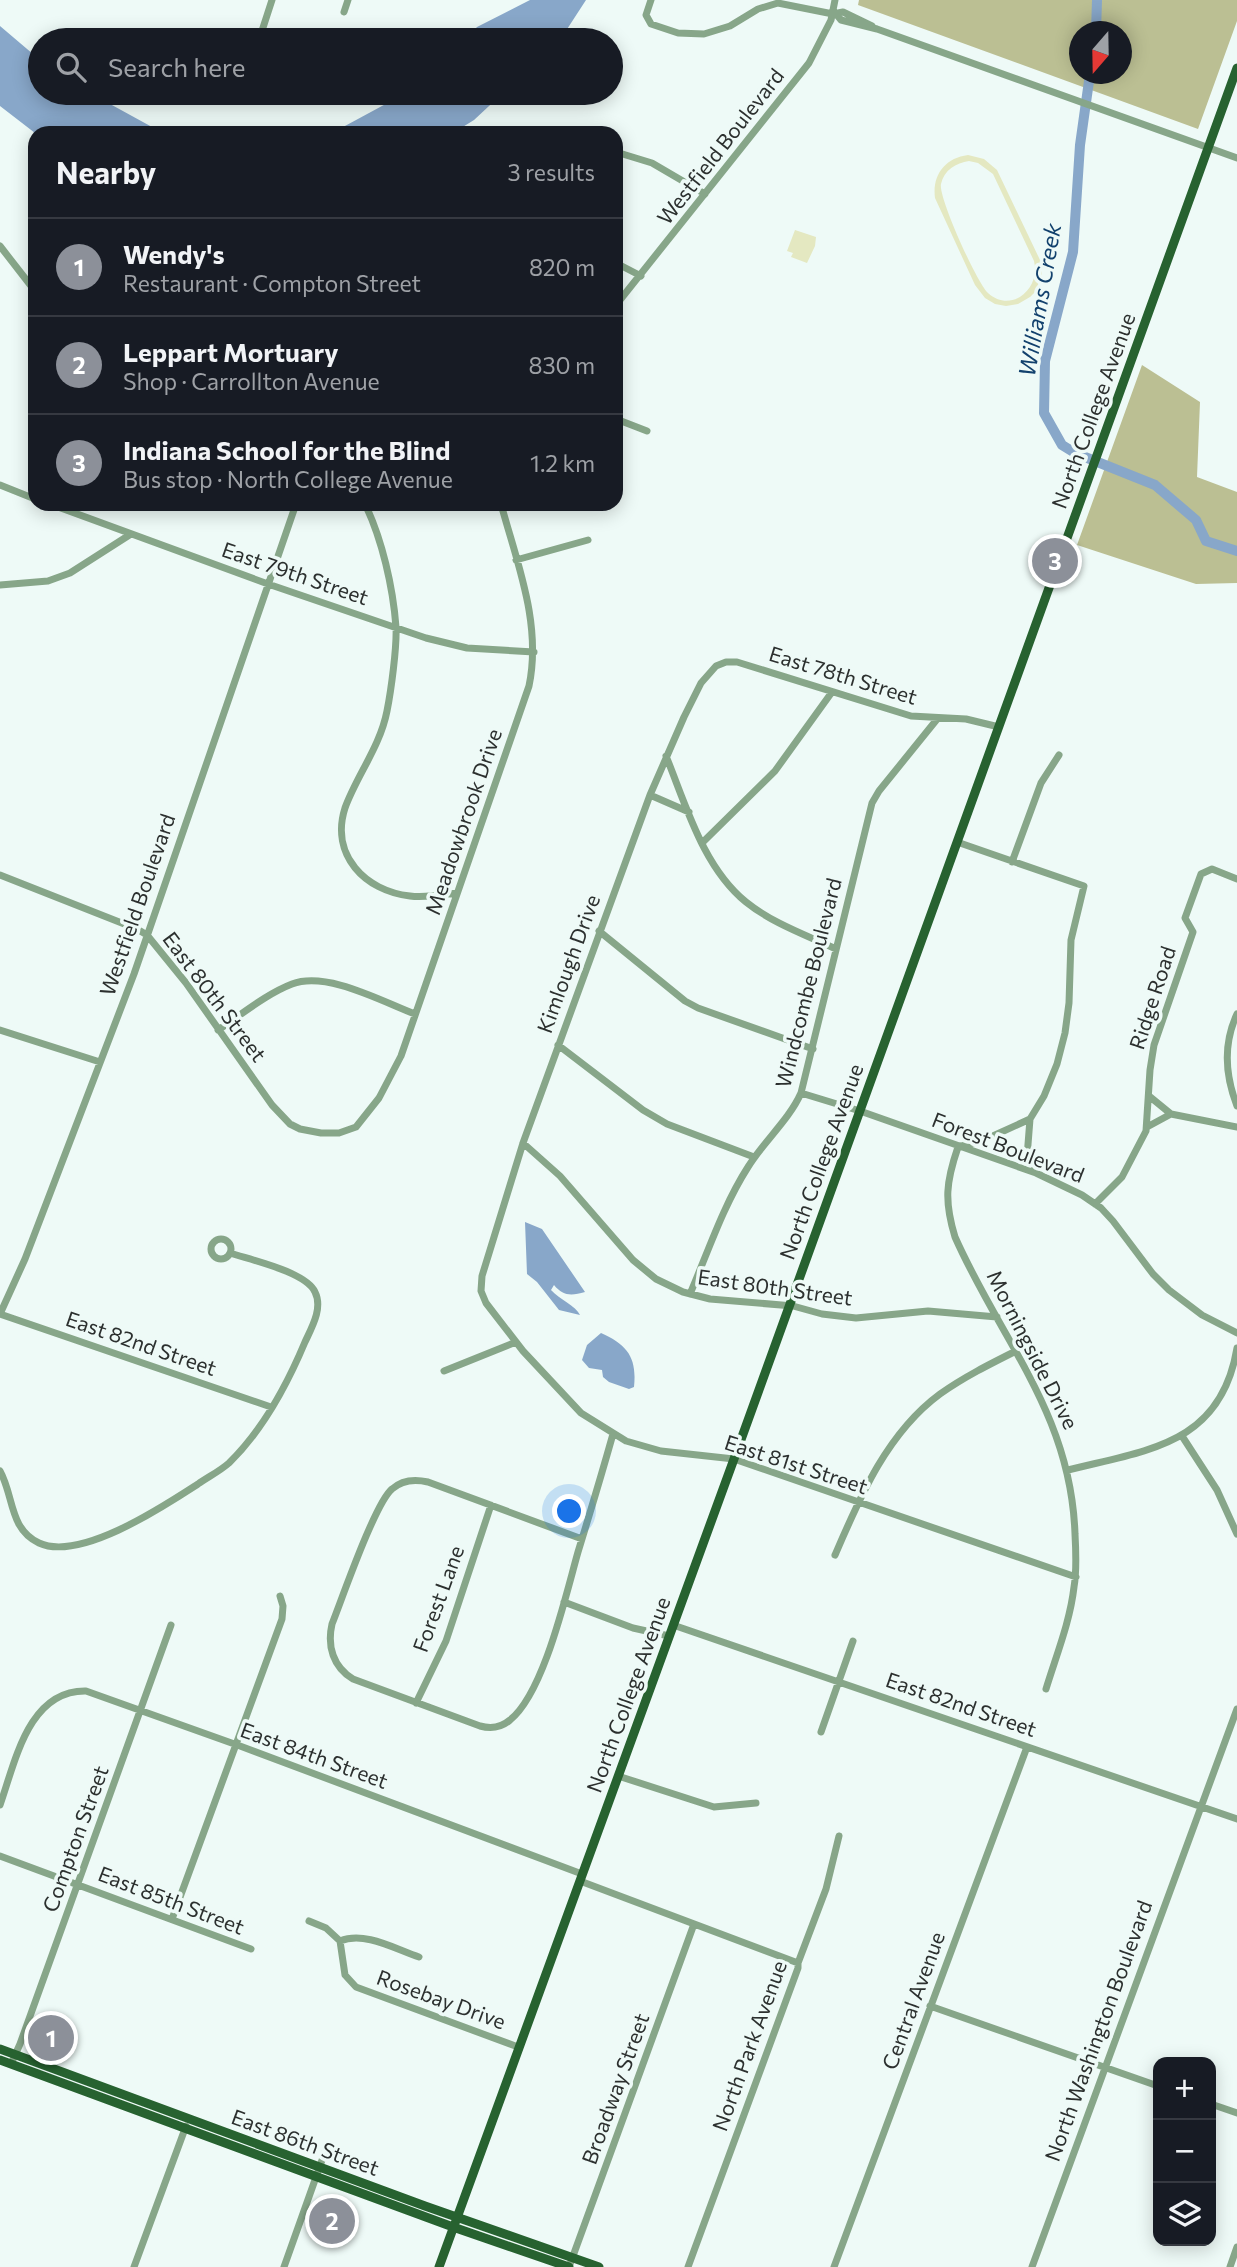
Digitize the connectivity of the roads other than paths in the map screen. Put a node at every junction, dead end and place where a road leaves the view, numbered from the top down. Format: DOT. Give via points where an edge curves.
graph roads {
  1 [pos="272,0"];
  2 [pos="348,0"];
  3 [pos="651,0"];
  4 [pos="835,0"];
  5 [pos="774,1"];
  6 [pos="344,12"];
  7 [pos="835,15"];
  8 [pos="263,28"];
  9 [pos="1237,68"];
  10 [pos="1208,148"];
  11 [pos="623,154"];
  12 [pos="1237,158"];
  13 [pos="705,194"];
  14 [pos="0,246"];
  15 [pos="623,267"];
  16 [pos="641,276"];
  17 [pos="28,282"];
  18 [pos="623,297"];
  19 [pos="623,422"];
  20 [pos="647,431"];
  21 [pos="0,485"];
  22 [pos="28,496"];
  23 [pos="69,511"];
  24 [pos="294,511"];
  25 [pos="368,511"];
  26 [pos="503,511"];
  27 [pos="131,534"];
  28 [pos="588,540"];
  29 [pos="516,560"];
  30 [pos="268,584"];
  31 [pos="0,585"];
  32 [pos="396,628"];
  33 [pos="534,652"];
  34 [pos="719,664"];
  35 [pos="832,692"];
  36 [pos="938,718"];
  37 [pos="999,727"];
  38 [pos="1059,755"];
  39 [pos="666,756"];
  40 [pos="650,795"];
  41 [pos="689,812"];
  42 [pos="703,842"];
  43 [pos="957,842"];
  44 [pos="1012,862"];
  45 [pos="0,874"];
  46 [pos="1237,878"];
  47 [pos="457,893"];
  48 [pos="599,930"];
  49 [pos="146,935"];
  50 [pos="836,949"];
  51 [pos="415,1014"];
  52 [pos="1237,1014"];
  53 [pos="0,1030"];
  54 [pos="218,1030"];
  55 [pos="558,1045"];
  56 [pos="813,1049"];
  57 [pos="100,1062"];
  58 [pos="801,1093"];
  59 [pos="1149,1096"];
  60 [pos="1237,1106"];
  61 [pos="860,1111"];
  62 [pos="1171,1114"];
  63 [pos="1030,1119"];
  64 [pos="1147,1127"];
  65 [pos="1237,1127"];
  66 [pos="347,1131"];
  67 [pos="523,1143"];
  68 [pos="958,1147"];
  69 [pos="754,1157"];
  70 [pos="1036,1173"];
  71 [pos="1095,1204"];
  72 [pos="230,1253"];
  73 [pos="481,1289"];
  74 [pos="690,1294"];
  75 [pos="788,1307"];
  76 [pos="0,1314"];
  77 [pos="998,1317"];
  78 [pos="1237,1333"];
  79 [pos="516,1342"];
  80 [pos="1237,1348"];
  81 [pos="1016,1351"];
  82 [pos="444,1371"];
  83 [pos="271,1407"];
  84 [pos="613,1434"];
  85 [pos="1182,1436"];
  86 [pos="734,1459"];
  87 [pos="1068,1470"];
  88 [pos="0,1471"];
  89 [pos="859,1503"];
  90 [pos="491,1505"];
  91 [pos="1237,1534"];
  92 [pos="582,1539"];
  93 [pos="835,1555"];
  94 [pos="1076,1577"];
  95 [pos="280,1596"];
  96 [pos="564,1602"];
  97 [pos="171,1625"];
  98 [pos="673,1625"];
  99 [pos="669,1636"];
  100 [pos="853,1641"];
  101 [pos="839,1682"];
  102 [pos="1045,1689"];
  103 [pos="416,1703"];
  104 [pos="1237,1709"];
  105 [pos="141,1712"];
  106 [pos="821,1732"];
  107 [pos="236,1745"];
  108 [pos="1027,1747"];
  109 [pos="618,1776"];
  110 [pos="755,1803"];
  111 [pos="0,1805"];
  112 [pos="1200,1806"];
  113 [pos="1237,1819"];
  114 [pos="839,1836"];
  115 [pos="0,1856"];
  116 [pos="581,1878"];
  117 [pos="78,1885"];
  118 [pos="172,1919"];
  119 [pos="309,1921"];
  120 [pos="694,1924"];
  121 [pos="340,1941"];
  122 [pos="251,1949"];
  123 [pos="419,1957"];
  124 [pos="798,1963"];
  125 [pos="930,2006"];
  126 [pos="518,2047"];
  127 [pos="0,2049"];
  128 [pos="13,2059"];
  129 [pos="0,2060"];
  130 [pos="1104,2067"];
  131 [pos="1153,2084"];
  132 [pos="1216,2106"];
  133 [pos="1237,2113"];
  134 [pos="186,2123"];
  135 [pos="326,2149"];
  136 [pos="318,2172"];
  137 [pos="456,2217"];
  138 [pos="453,2228"];
  139 [pos="1237,2247"];
  140 [pos="571,2262"];
  141 [pos="134,2267"];
  142 [pos="284,2267"];
  143 [pos="439,2267"];
  144 [pos="599,2267"];
  145 [pos="688,2267"];
  146 [pos="834,2267"];
  147 [pos="1032,2267"];
  148 [pos="1230,2267"];
  1 -- 8 [label="street"];
  2 -- 6 [label="street"];
  3 -- 5 [label="street" via="647,9 651,24 697,35 720,30"];
  4 -- 7 [label="street, Westfield Boulevard"];
  5 -- 7 [label="street"];
  7 -- 10 [label="street"];
  7 -- 13 [label="street, Westfield Boulevard" via="809,63"];
  9 -- 10 [label="main road, North College Avenue"];
  10 -- 12 [label="street"];
  10 -- 37 [label="main road, North College Avenue"];
  11 -- 13 [label="street" via="652,163"];
  13 -- 16 [label="street, Westfield Boulevard"];
  14 -- 17 [label="street"];
  15 -- 16 [label="street"];
  16 -- 18 [label="street, Westfield Boulevard"];
  19 -- 20 [label="street"];
  21 -- 22 [label="street"];
  23 -- 27 [label="street, East 79th Street"];
  24 -- 30 [label="street, Westfield Boulevard"];
  25 -- 32 [label="street" via="382,546"];
  26 -- 29 [label="street, Meadowbrook Drive"];
  27 -- 30 [label="street, East 79th Street"];
  27 -- 31 [label="street" via="70,573 48,581"];
  28 -- 29 [label="street"];
  29 -- 33 [label="street, Meadowbrook Drive"];
  30 -- 32 [label="street, East 79th Street"];
  30 -- 49 [label="street, Westfield Boulevard"];
  32 -- 33 [label="street, East 79th Street" via="467,648"];
  32 -- 47 [label="street" via="387,714 345,810 343,845 352,866 377,887 409,896"];
  33 -- 47 [label="street, Meadowbrook Drive" via="526,697"];
  34 -- 35 [label="street, East 78th Street" via="737,662"];
  34 -- 39 [label="street, Kimlough Drive" via="693,697"];
  35 -- 36 [label="street, East 78th Street" via="911,716"];
  35 -- 42 [label="street" via="775,771"];
  36 -- 37 [label="street, East 78th Street"];
  36 -- 50 [label="street, Windcombe Boulevard" via="873,802"];
  37 -- 43 [label="main road, North College Avenue"];
  38 -- 44 [label="street" via="1041,783"];
  39 -- 40 [label="street, Kimlough Drive"];
  39 -- 41 [label="street"];
  40 -- 41 [label="street"];
  40 -- 48 [label="street, Kimlough Drive"];
  41 -- 42 [label="street"];
  42 -- 50 [label="street" via="725,881 747,902"];
  43 -- 44 [label="street"];
  43 -- 61 [label="main road, North College Avenue"];
  44 -- 63 [label="street" via="1084,886 1072,934 1062,1048"];
  45 -- 49 [label="street, East 80th Street"];
  46 -- 59 [label="street, Ridge Road" via="1212,869 1201,874 1185,918 1193,932 1154,1045"];
  47 -- 51 [label="street, Meadowbrook Drive"];
  48 -- 55 [label="street, Kimlough Drive"];
  48 -- 56 [label="street" via="685,1001"];
  49 -- 54 [label="street, East 80th Street"];
  49 -- 57 [label="street, Westfield Boulevard"];
  50 -- 56 [label="street, Windcombe Boulevard"];
  51 -- 54 [label="street" via="331,982 311,980 286,987"];
  51 -- 66 [label="street, Meadowbrook Drive" via="387,1086 362,1122"];
  52 -- 60 [label="street" via="1227,1056 1228,1080"];
  53 -- 57 [label="street"];
  54 -- 66 [label="street, East 80th Street" via="290,1124 311,1132"];
  55 -- 67 [label="street, Kimlough Drive"];
  55 -- 69 [label="street" via="667,1124"];
  56 -- 58 [label="street, Windcombe Boulevard"];
  57 -- 76 [label="street, Westfield Boulevard"];
  58 -- 61 [label="street, Forest Boulevard"];
  58 -- 69 [label="street, Windcombe Boulevard"];
  59 -- 62 [label="street"];
  59 -- 64 [label="street, Ridge Road"];
  61 -- 68 [label="street, Forest Boulevard"];
  61 -- 75 [label="main road, North College Avenue"];
  62 -- 64 [label="street"];
  62 -- 65 [label="street"];
  63 -- 68 [label="street"];
  63 -- 70 [label="street" via="1027,1157"];
  64 -- 71 [label="street, Ridge Road" via="1125,1173"];
  67 -- 73 [label="street, Kimlough Drive"];
  67 -- 74 [label="street, East 80th Street" via="560,1176 633,1260 656,1279"];
  68 -- 70 [label="street, Forest Boulevard"];
  68 -- 77 [label="street, Morningside Drive" via="948,1179 949,1219 958,1245"];
  69 -- 74 [label="street, Windcombe Boulevard" via="734,1191"];
  70 -- 71 [label="street, Forest Boulevard"];
  71 -- 78 [label="street, Forest Boulevard" via="1169,1290"];
  72 -- 83 [label="street" via="300,1278 315,1292 317,1314"];
  73 -- 79 [label="street, East 81st Street" via="486,1303"];
  74 -- 75 [label="street, East 80th Street"];
  75 -- 77 [label="street, East 80th Street" via="856,1318 928,1311"];
  75 -- 86 [label="main road, North College Avenue"];
  76 -- 83 [label="street, East 82nd Street"];
  77 -- 81 [label="street, Morningside Drive"];
  79 -- 82 [label="street"];
  79 -- 84 [label="street, East 81st Street" via="576,1409"];
  80 -- 85 [label="street" via="1219,1399 1203,1420"];
  81 -- 87 [label="street, Morningside Drive" via="1049,1415"];
  81 -- 89 [label="street" via="957,1382 919,1412 890,1446"];
  83 -- 88 [label="street" via="228,1464 191,1489 128,1527 63,1547 39,1543 20,1528"];
  84 -- 86 [label="street, East 81st Street" via="652,1450"];
  84 -- 92 [label="street"];
  85 -- 87 [label="street"];
  85 -- 91 [label="street" via="1217,1490"];
  86 -- 89 [label="street, East 81st Street"];
  86 -- 98 [label="main road, North College Avenue"];
  87 -- 94 [label="street, Morningside Drive"];
  89 -- 93 [label="street"];
  89 -- 94 [label="street, East 81st Street"];
  90 -- 92 [label="street"];
  90 -- 103 [label="street, Forest Lane" via="446,1641"];
  90 -- 103 [label="street" via="428,1482 404,1482 392,1489 384,1497 334,1617 330,1641 341,1671"];
  92 -- 96 [label="street"];
  94 -- 102 [label="street, Morningside Drive"];
  95 -- 107 [label="street" via="282,1619"];
  96 -- 99 [label="street"];
  96 -- 103 [label="street" via="535,1683 516,1715 500,1726 480,1727"];
  97 -- 105 [label="street, Compton Street"];
  98 -- 99 [label="main road, North College Avenue"];
  98 -- 101 [label="street, East 82nd Street"];
  99 -- 109 [label="main road, North College Avenue"];
  100 -- 101 [label="street"];
  101 -- 106 [label="street"];
  101 -- 108 [label="street, East 82nd Street"];
  104 -- 112 [label="street, North Washington Boulevard"];
  105 -- 107 [label="street, East 84th Street"];
  105 -- 111 [label="street, East 84th Street" via="78,1691 36,1714"];
  105 -- 117 [label="street, Compton Street"];
  107 -- 116 [label="street, East 84th Street"];
  107 -- 118 [label="street"];
  108 -- 112 [label="street, East 82nd Street"];
  108 -- 125 [label="street, Central Avenue"];
  109 -- 110 [label="street" via="714,1807"];
  109 -- 116 [label="main road, North College Avenue"];
  112 -- 113 [label="street, East 82nd Street"];
  112 -- 130 [label="street, North Washington Boulevard"];
  114 -- 124 [label="street, North Park Avenue" via="826,1889"];
  115 -- 117 [label="street, East 85th Street"];
  116 -- 120 [label="street, East 84th Street"];
  116 -- 126 [label="main road, North College Avenue"];
  117 -- 118 [label="street, East 85th Street"];
  117 -- 128 [label="street, Compton Street"];
  118 -- 122 [label="street, East 85th Street"];
  119 -- 121 [label="street"];
  120 -- 124 [label="street, East 84th Street"];
  120 -- 140 [label="street, Broadway Street"];
  121 -- 123 [label="street" via="363,1937"];
  121 -- 126 [label="street, Rosebay Drive" via="345,1975 356,1987"];
  124 -- 145 [label="street, North Park Avenue"];
  125 -- 130 [label="street"];
  125 -- 146 [label="street, Central Avenue"];
  126 -- 137 [label="main road, North College Avenue"];
  127 -- 128 [label="main road, East 86th Street"];
  128 -- 129 [label="main road, East 86th Street"];
  128 -- 134 [label="main road, East 86th Street"];
  130 -- 131 [label="street"];
  130 -- 147 [label="street, North Washington Boulevard"];
  132 -- 133 [label="street"];
  134 -- 136 [label="main road, East 86th Street"];
  134 -- 141 [label="street"];
  135 -- 136 [label="street"];
  136 -- 137 [label="main road, East 86th Street"];
  136 -- 138 [label="main road, East 86th Street"];
  136 -- 142 [label="street"];
  137 -- 138 [label="main road, North College Avenue"];
  137 -- 140 [label="main road, East 86th Street"];
  138 -- 140 [label="main road, East 86th Street"];
  138 -- 143 [label="main road, North College Avenue"];
  139 -- 148 [label="street"];
  140 -- 144 [label="main road, East 86th Street"];
}
